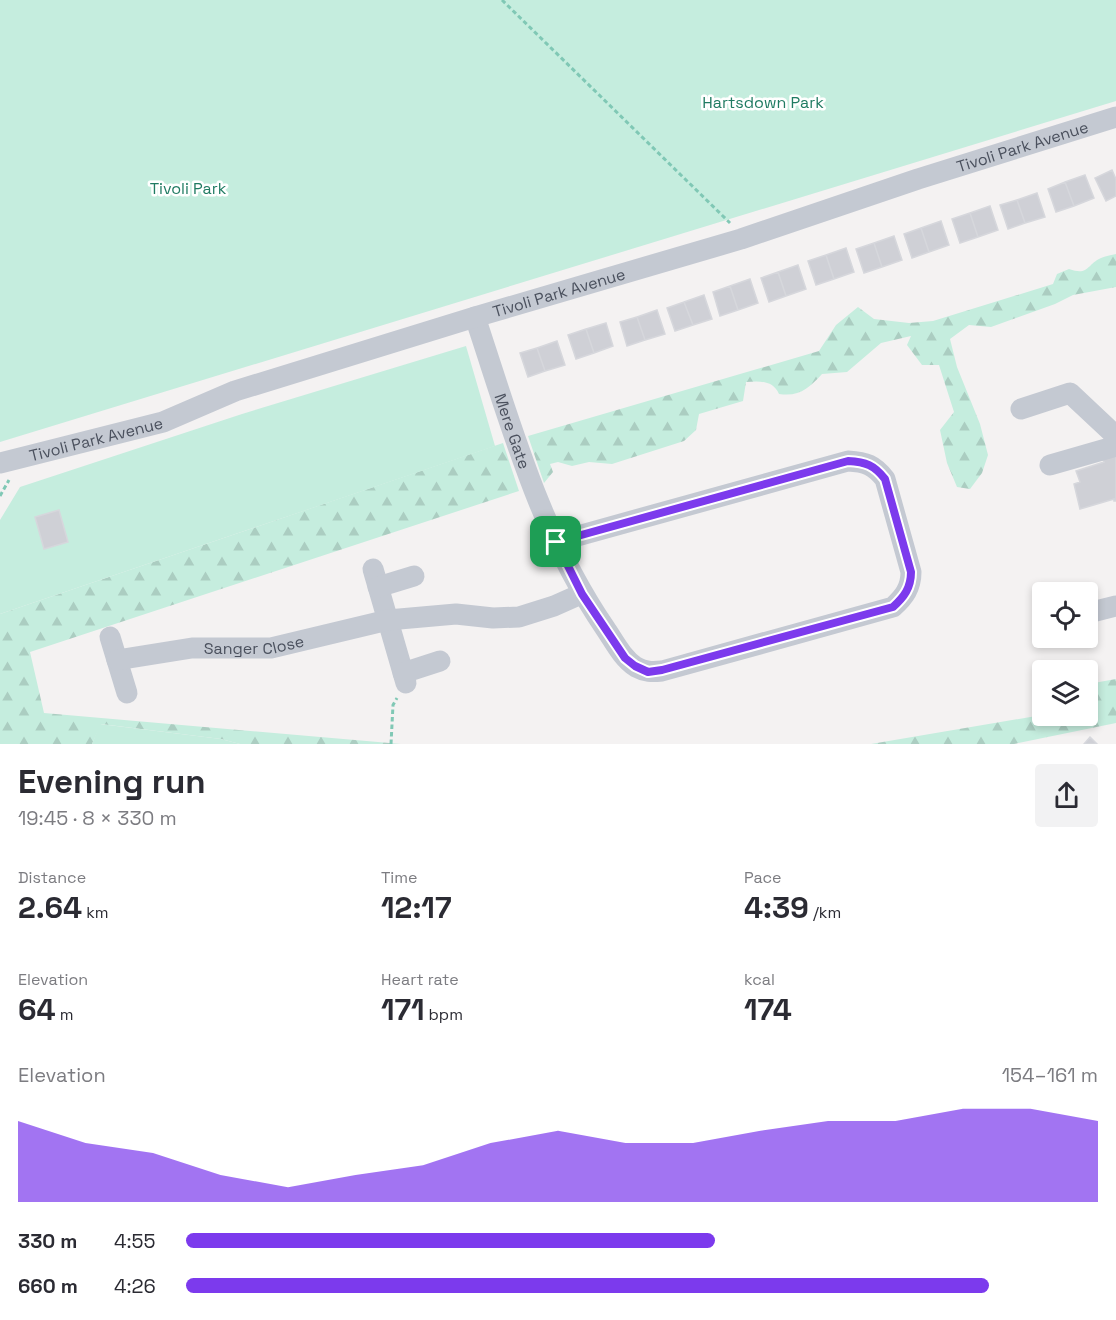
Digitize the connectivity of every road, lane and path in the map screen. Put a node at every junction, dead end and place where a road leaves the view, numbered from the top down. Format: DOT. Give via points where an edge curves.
graph roads {
  1 [pos="502,0"];
  2 [pos="1116,117"];
  3 [pos="741,239"];
  4 [pos="475,317"];
  5 [pos="1021,409"];
  6 [pos="1116,435"];
  7 [pos="1116,446"];
  8 [pos="0,463"];
  9 [pos="1050,465"];
  10 [pos="556,542"];
  11 [pos="414,576"];
  12 [pos="582,594"];
  13 [pos="1116,606"];
  14 [pos="1098,610"];
  15 [pos="388,620"];
  16 [pos="110,637"];
  17 [pos="117,660"];
  18 [pos="440,661"];
  19 [pos="405,678"];
  20 [pos="127,693"];
  21 [pos="391,744"];
  1 -- 3 [label="path" via="729,221"];
  2 -- 3 [label="street, Tivoli Park Avenue"];
  3 -- 4 [label="street, Tivoli Park Avenue"];
  4 -- 8 [label="street, Tivoli Park Avenue" via="235,392 163,422"];
  4 -- 10 [label="street, Mere Gate" via="531,487"];
  5 -- 6 [label="street" via="1070,393"];
  7 -- 9 [label="street"];
  10 -- 12 [label="street, Mere Gate"];
  10 -- 12 [label="street, Mere Gate" via="848,461 864,462 885,479 911,572 904,598 893,607 648,672 625,658"];
  11 -- 15 [label="street" via="376,578"];
  12 -- 15 [label="street, Sanger Close" via="519,617 456,614"];
  13 -- 14 [label="street"];
  15 -- 17 [label="street, Sanger Close" via="271,648 192,648"];
  15 -- 19 [label="street"];
  16 -- 17 [label="street"];
  17 -- 20 [label="street"];
  18 -- 19 [label="street"];
  19 -- 21 [label="path" via="393,705"];
}
